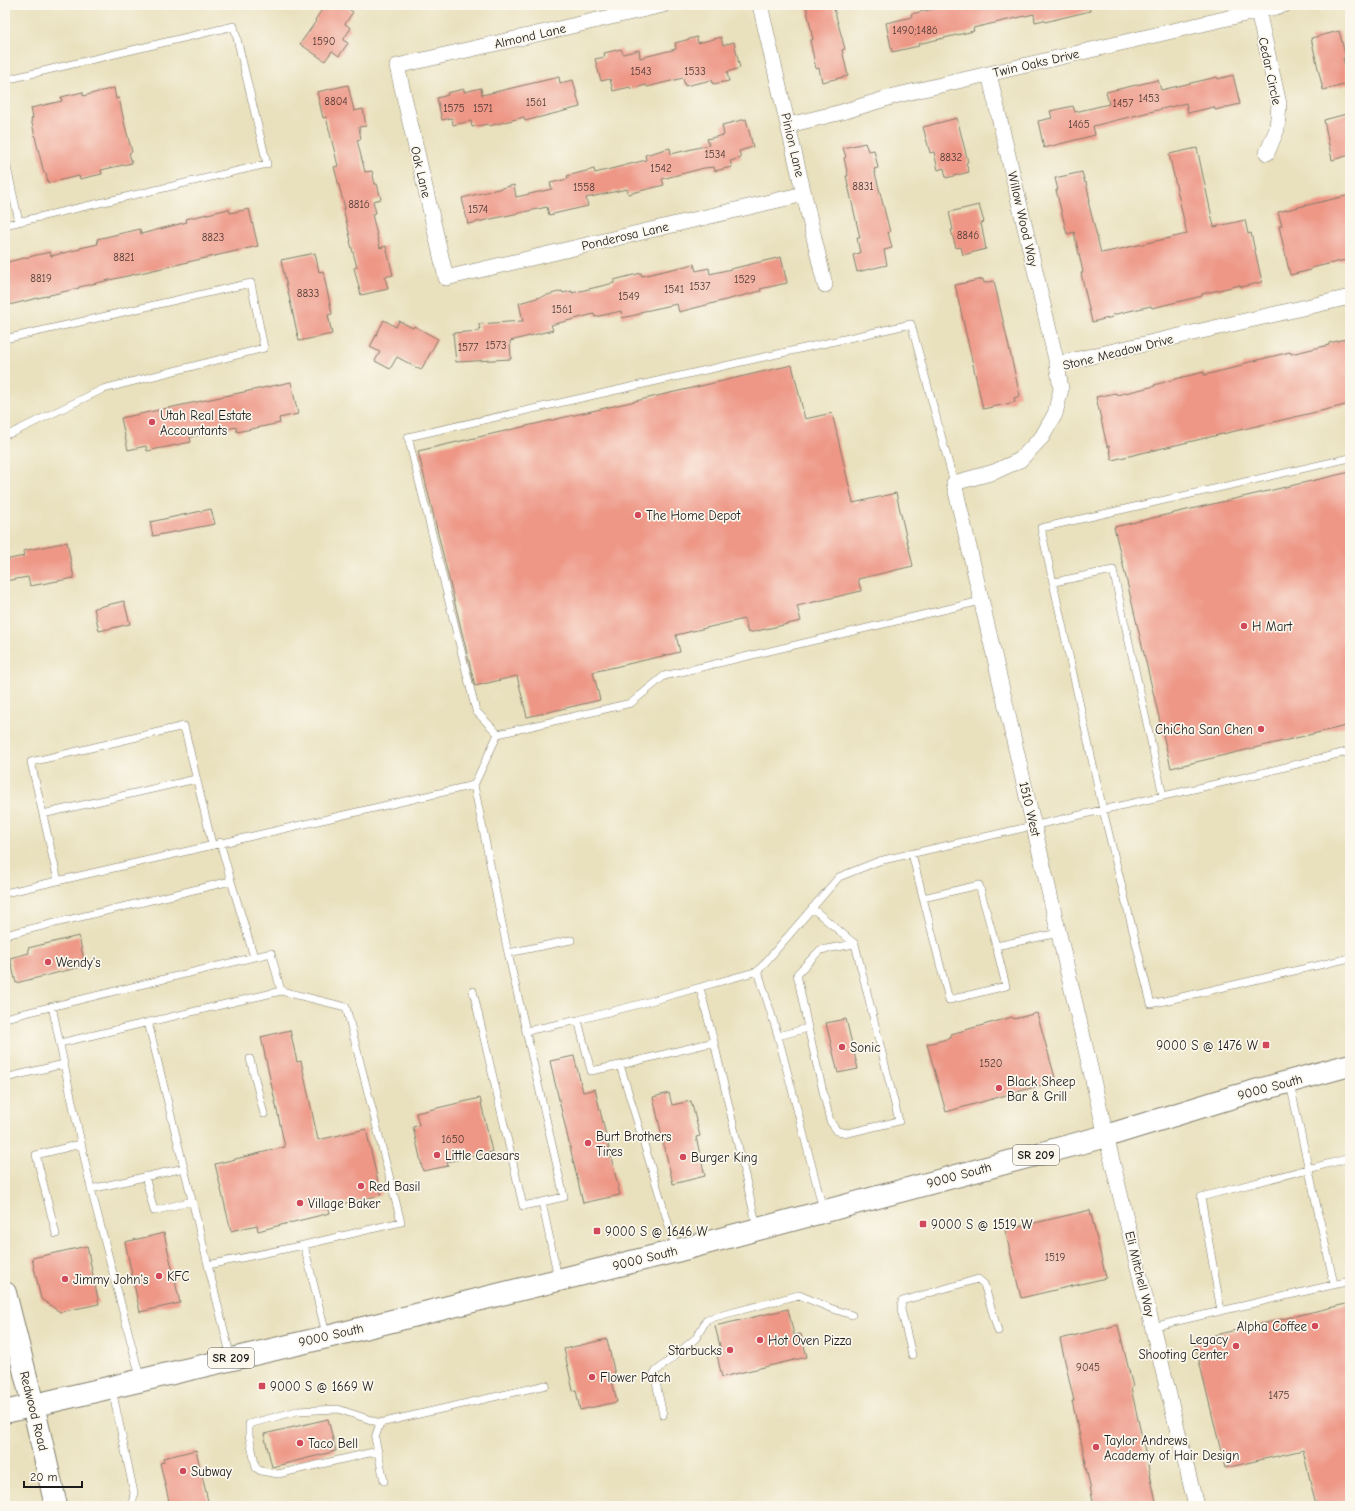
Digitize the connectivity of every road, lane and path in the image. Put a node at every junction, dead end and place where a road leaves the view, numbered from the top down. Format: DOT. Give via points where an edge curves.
graph roads {
  1 [pos="663,5"];
  2 [pos="760,5"];
  3 [pos="1284,5"];
  4 [pos="1258,11"];
  5 [pos="396,66"];
  6 [pos="989,74"];
  7 [pos="5,80"];
  8 [pos="789,125"];
  9 [pos="1267,152"];
  10 [pos="5,158"];
  11 [pos="804,194"];
  12 [pos="19,222"];
  13 [pos="5,225"];
  14 [pos="446,278"];
  15 [pos="825,285"];
  16 [pos="1350,297"];
  17 [pos="5,339"];
  18 [pos="1057,364"];
  19 [pos="5,435"];
  20 [pos="1350,458"];
  21 [pos="954,483"];
  22 [pos="1054,582"];
  23 [pos="981,601"];
  24 [pos="498,734"];
  25 [pos="1350,751"];
  26 [pos="196,779"];
  27 [pos="474,785"];
  28 [pos="1163,796"];
  29 [pos="1104,810"];
  30 [pos="43,814"];
  31 [pos="1034,826"];
  32 [pos="220,842"];
  33 [pos="212,844"];
  34 [pos="912,854"];
  35 [pos="58,881"];
  36 [pos="231,881"];
  37 [pos="5,893"];
  38 [pos="923,898"];
  39 [pos="812,908"];
  40 [pos="1059,933"];
  41 [pos="5,935"];
  42 [pos="571,940"];
  43 [pos="855,944"];
  44 [pos="996,946"];
  45 [pos="508,953"];
  46 [pos="254,957"];
  47 [pos="1350,958"];
  48 [pos="758,971"];
  49 [pos="700,988"];
  50 [pos="282,991"];
  51 [pos="473,991"];
  52 [pos="52,1006"];
  53 [pos="5,1018"];
  54 [pos="578,1020"];
  55 [pos="148,1022"];
  56 [pos="808,1028"];
  57 [pos="526,1031"];
  58 [pos="778,1036"];
  59 [pos="714,1042"];
  60 [pos="60,1043"];
  61 [pos="250,1060"];
  62 [pos="64,1064"];
  63 [pos="620,1065"];
  64 [pos="1350,1065"];
  65 [pos="5,1078"];
  66 [pos="1289,1082"];
  67 [pos="264,1114"];
  68 [pos="1106,1136"];
  69 [pos="81,1144"];
  70 [pos="1350,1158"];
  71 [pos="184,1168"];
  72 [pos="1308,1168"];
  73 [pos="145,1176"];
  74 [pos="91,1189"];
  75 [pos="192,1201"];
  76 [pos="542,1202"];
  77 [pos="824,1211"];
  78 [pos="758,1229"];
  79 [pos="56,1234"];
  80 [pos="304,1245"];
  81 [pos="676,1251"];
  82 [pos="208,1265"];
  83 [pos="559,1280"];
  84 [pos="1350,1281"];
  85 [pos="1334,1284"];
  86 [pos="5,1293"];
  87 [pos="1221,1311"];
  88 [pos="852,1315"];
  89 [pos="1152,1327"];
  90 [pos="998,1331"];
  91 [pos="327,1336"];
  92 [pos="912,1355"];
  93 [pos="231,1358"];
  94 [pos="141,1380"];
  95 [pos="546,1385"];
  96 [pos="111,1387"];
  97 [pos="33,1405"];
  98 [pos="5,1412"];
  99 [pos="663,1415"];
  100 [pos="380,1422"];
  101 [pos="378,1451"];
  102 [pos="384,1481"];
  103 [pos="56,1506"];
  104 [pos="130,1506"];
  105 [pos="1196,1506"];
  1 -- 5 [label="street, Almond Lane"];
  2 -- 8 [label="street, Pinion Lane"];
  3 -- 4 [label="street, Twin Oaks Drive"];
  4 -- 6 [label="street, Twin Oaks Drive"];
  4 -- 9 [label="street, Cedar Circle" via="1279,104 1277,129"];
  5 -- 14 [label="street, Oak Lane"];
  6 -- 8 [label="street, Twin Oaks Drive" via="898,95"];
  6 -- 18 [label="street, Willow Wood Way"];
  7 -- 12 [label="lane" via="234,26 267,164"];
  8 -- 11 [label="street, Pinion Lane"];
  10 -- 12 [label="lane"];
  11 -- 14 [label="street, Ponderosa Lane"];
  11 -- 15 [label="street, Pinion Lane"];
  12 -- 13 [label="lane"];
  16 -- 18 [label="street, Stone Meadow Drive"];
  17 -- 19 [label="lane" via="251,283 264,348 103,389"];
  18 -- 21 [label="street, Stone Meadow Drive" via="1061,389 1055,414 1042,437 1020,460 994,472"];
  20 -- 22 [label="lane" via="1041,528"];
  21 -- 23 [label="street, 1510 West"];
  21 -- 24 [label="lane" via="910,324 408,437 476,711"];
  22 -- 28 [label="lane" via="1113,570"];
  22 -- 29 [label="lane"];
  23 -- 24 [label="lane" via="664,676 631,703"];
  23 -- 31 [label="street, 1510 West"];
  24 -- 27 [label="lane"];
  25 -- 28 [label="lane"];
  26 -- 30 [label="lane"];
  26 -- 30 [label="lane" via="184,726 31,762"];
  26 -- 33 [label="lane"];
  27 -- 32 [label="lane"];
  27 -- 45 [label="lane"];
  28 -- 29 [label="lane"];
  29 -- 31 [label="lane"];
  29 -- 47 [label="lane" via="1151,1004"];
  30 -- 35 [label="lane"];
  31 -- 34 [label="lane"];
  31 -- 40 [label="street, 1510 West"];
  32 -- 33 [label="lane"];
  32 -- 36 [label="lane"];
  33 -- 35 [label="lane"];
  34 -- 38 [label="lane"];
  34 -- 39 [label="lane" via="879,861 839,877"];
  35 -- 37 [label="lane"];
  36 -- 41 [label="lane"];
  36 -- 46 [label="lane"];
  38 -- 44 [label="lane" via="979,885"];
  38 -- 44 [label="lane" via="948,1000 1006,986"];
  39 -- 43 [label="lane"];
  39 -- 48 [label="lane"];
  40 -- 44 [label="lane"];
  40 -- 68 [label="street, 1510 West"];
  42 -- 45 [label="lane"];
  43 -- 56 [label="lane" via="820,950 797,974"];
  43 -- 56 [label="lane" via="899,1121 848,1133 837,1131 830,1121"];
  45 -- 57 [label="lane"];
  46 -- 50 [label="lane" via="271,953"];
  46 -- 52 [label="lane"];
  48 -- 49 [label="lane"];
  48 -- 58 [label="lane"];
  49 -- 54 [label="lane"];
  49 -- 59 [label="lane"];
  50 -- 55 [label="lane"];
  50 -- 80 [label="lane" via="346,1007 401,1222"];
  51 -- 76 [label="lane" via="523,1206"];
  52 -- 53 [label="lane"];
  52 -- 60 [label="lane"];
  54 -- 57 [label="lane"];
  54 -- 63 [label="lane" via="591,1071"];
  55 -- 60 [label="lane"];
  55 -- 71 [label="lane"];
  56 -- 58 [label="lane"];
  57 -- 76 [label="lane" via="564,1197"];
  58 -- 77 [label="lane"];
  59 -- 63 [label="lane"];
  59 -- 78 [label="lane"];
  60 -- 62 [label="lane"];
  61 -- 67 [label="lane"];
  62 -- 65 [label="lane"];
  62 -- 69 [label="lane"];
  63 -- 81 [label="lane"];
  64 -- 66 [label="main road, 9000 South / SR 209"];
  66 -- 68 [label="main road, 9000 South / SR 209"];
  66 -- 72 [label="lane"];
  68 -- 77 [label="main road, 9000 South / SR 209"];
  68 -- 89 [label="street, Eli Mitchell Way"];
  69 -- 74 [label="lane"];
  69 -- 79 [label="lane" via="36,1155"];
  70 -- 72 [label="lane"];
  71 -- 73 [label="lane"];
  71 -- 75 [label="lane"];
  72 -- 85 [label="lane"];
  72 -- 87 [label="lane" via="1201,1197"];
  73 -- 74 [label="lane"];
  73 -- 75 [label="lane" via="154,1211"];
  74 -- 94 [label="lane"];
  75 -- 82 [label="lane"];
  76 -- 83 [label="lane"];
  77 -- 78 [label="main road, 9000 South / SR 209"];
  78 -- 81 [label="main road, 9000 South / SR 209"];
  80 -- 82 [label="lane"];
  80 -- 91 [label="lane"];
  81 -- 83 [label="main road, 9000 South / SR 209"];
  82 -- 93 [label="lane"];
  83 -- 91 [label="main road, 9000 South / SR 209"];
  84 -- 85 [label="lane"];
  85 -- 87 [label="lane"];
  86 -- 97 [label="main road, Redwood Road"];
  87 -- 89 [label="lane"];
  88 -- 99 [label="lane" via="799,1295 707,1319 696,1338 654,1372"];
  89 -- 105 [label="street, Eli Mitchell Way"];
  90 -- 92 [label="lane" via="984,1284 978,1279 902,1301 901,1309"];
  91 -- 93 [label="main road, 9000 South / SR 209"];
  93 -- 94 [label="main road, 9000 South / SR 209"];
  94 -- 96 [label="main road, 9000 South / SR 209"];
  95 -- 100 [label="lane"];
  96 -- 97 [label="main road, 9000 South / SR 209"];
  96 -- 104 [label="lane" via="134,1493"];
  97 -- 98 [label="main road, 9000 South / SR 209"];
  97 -- 103 [label="main road, Redwood Road"];
  100 -- 101 [label="lane" via="375,1438"];
  100 -- 101 [label="lane" via="338,1410 297,1411 250,1424 249,1435 256,1468 278,1474"];
  101 -- 102 [label="lane"];
}
